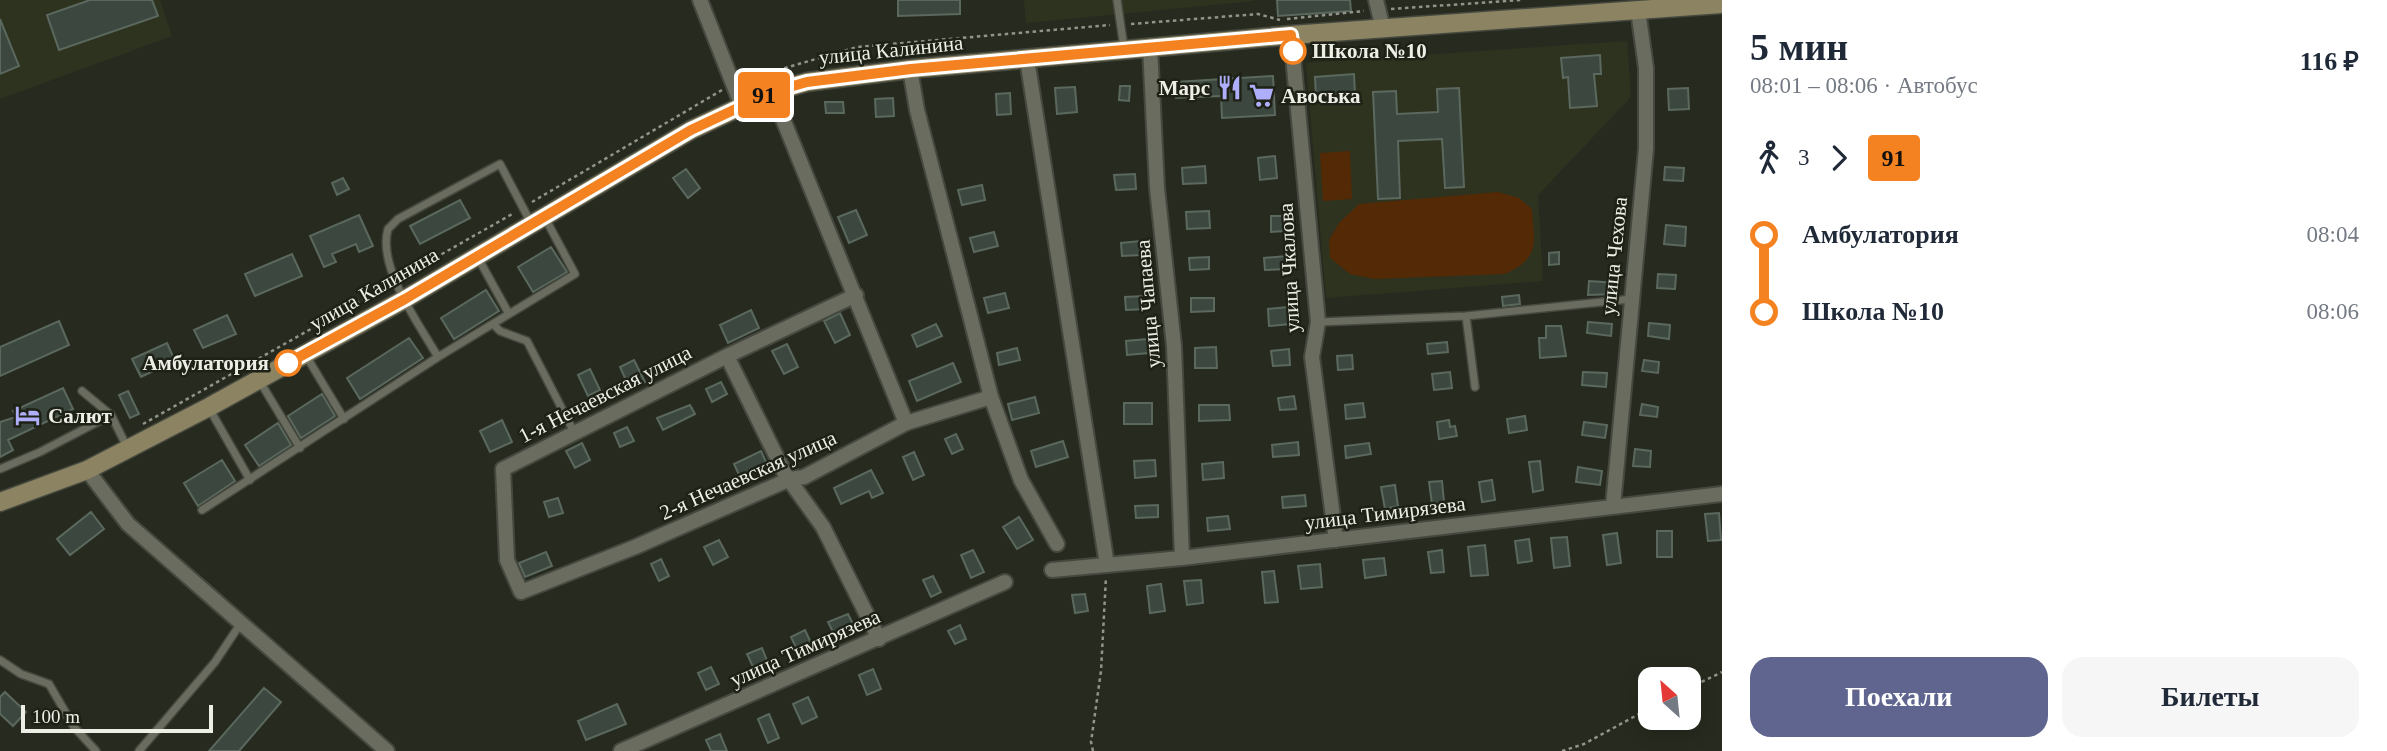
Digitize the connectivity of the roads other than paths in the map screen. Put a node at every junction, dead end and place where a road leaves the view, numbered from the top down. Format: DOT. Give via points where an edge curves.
graph roads {
  1 [pos="700,0"];
  2 [pos="1117,0"];
  3 [pos="1722,4"];
  4 [pos="1377,5"];
  5 [pos="1638,10"];
  6 [pos="1383,29"];
  7 [pos="1291,35"];
  8 [pos="1150,47"];
  9 [pos="1124,50"];
  10 [pos="1027,59"];
  11 [pos="911,69"];
  12 [pos="772,92"];
  13 [pos="741,104"];
  14 [pos="533,216"];
  15 [pos="477,256"];
  16 [pos="856,295"];
  17 [pos="405,299"];
  18 [pos="1631,299"];
  19 [pos="509,314"];
  20 [pos="1466,316"];
  21 [pos="1318,322"];
  22 [pos="493,324"];
  23 [pos="305,354"];
  24 [pos="727,356"];
  25 [pos="438,357"];
  26 [pos="259,380"];
  27 [pos="1475,387"];
  28 [pos="82,391"];
  29 [pos="991,397"];
  30 [pos="209,407"];
  31 [pos="111,415"];
  32 [pos="344,419"];
  33 [pos="906,423"];
  34 [pos="574,432"];
  35 [pos="126,445"];
  36 [pos="300,448"];
  37 [pos="0,469"];
  38 [pos="87,470"];
  39 [pos="790,479"];
  40 [pos="250,480"];
  41 [pos="1722,494"];
  42 [pos="0,502"];
  43 [pos="1613,506"];
  44 [pos="202,510"];
  45 [pos="1336,540"];
  46 [pos="1056,544"];
  47 [pos="1182,558"];
  48 [pos="1107,565"];
  49 [pos="1052,570"];
  50 [pos="1005,582"];
  51 [pos="521,592"];
  52 [pos="242,623"];
  53 [pos="879,639"];
  54 [pos="0,660"];
  55 [pos="96,751"];
  56 [pos="139,751"];
  57 [pos="387,751"];
  58 [pos="621,751"];
  1 -- 13 [label="street"];
  2 -- 9 [label="lane"];
  3 -- 5 [label="main road, улица Калинина"];
  4 -- 6 [label="street"];
  5 -- 6 [label="main road, улица Калинина"];
  5 -- 18 [label="street, улица Чехова" via="1646,68 1646,149"];
  6 -- 7 [label="main road, улица Калинина"];
  7 -- 8 [label="main road, улица Калинина"];
  7 -- 21 [label="street, улица Чкалова"];
  8 -- 9 [label="main road, улица Калинина"];
  8 -- 47 [label="street, улица Чапаева" via="1157,188 1174,346"];
  9 -- 10 [label="main road, улица Калинина"];
  10 -- 11 [label="main road, улица Калинина"];
  10 -- 48 [label="street"];
  11 -- 12 [label="main road, улица Калинина" via="807,82"];
  11 -- 29 [label="street" via="917,110"];
  12 -- 13 [label="main road, улица Калинина"];
  12 -- 16 [label="street"];
  13 -- 14 [label="main road, улица Калинина"];
  14 -- 15 [label="main road, улица Калинина"];
  14 -- 17 [label="lane" via="500,164 398,219 388,229 385,254"];
  14 -- 19 [label="lane" via="575,274"];
  15 -- 17 [label="main road, улица Калинина"];
  15 -- 19 [label="lane"];
  16 -- 24 [label="street, 1-я Нечаевская улица"];
  16 -- 33 [label="street"];
  17 -- 23 [label="main road, улица Калинина"];
  17 -- 25 [label="lane"];
  18 -- 20 [label="lane"];
  18 -- 43 [label="street, улица Чехова"];
  19 -- 22 [label="lane"];
  20 -- 21 [label="lane"];
  20 -- 27 [label="lane"];
  21 -- 45 [label="street, улица Чкалова" via="1312,357"];
  22 -- 25 [label="lane"];
  22 -- 34 [label="lane" via="527,341"];
  23 -- 26 [label="main road, улица Калинина"];
  23 -- 32 [label="lane"];
  24 -- 34 [label="street, 1-я Нечаевская улица"];
  24 -- 39 [label="street"];
  25 -- 32 [label="lane"];
  26 -- 30 [label="main road, улица Калинина"];
  26 -- 36 [label="lane"];
  28 -- 31 [label="lane"];
  29 -- 33 [label="street, 2-я Нечаевская улица"];
  29 -- 46 [label="street" via="1021,480"];
  30 -- 35 [label="main road, улица Калинина"];
  30 -- 40 [label="lane"];
  31 -- 35 [label="lane"];
  31 -- 37 [label="lane"];
  32 -- 36 [label="lane"];
  33 -- 39 [label="street, 2-я Нечаевская улица" via="804,477"];
  34 -- 51 [label="street, 1-я Нечаевская улица" via="503,470 507,560"];
  35 -- 38 [label="main road, улица Калинина"];
  36 -- 40 [label="lane"];
  38 -- 42 [label="main road, улица Калинина"];
  38 -- 52 [label="street" via="128,524"];
  39 -- 51 [label="street, 2-я Нечаевская улица"];
  39 -- 53 [label="street" via="823,527"];
  40 -- 44 [label="lane"];
  41 -- 43 [label="street, улица Тимирязева"];
  43 -- 45 [label="street, улица Тимирязева"];
  45 -- 47 [label="street, улица Тимирязева"];
  47 -- 48 [label="street, улица Тимирязева"];
  48 -- 49 [label="street, улица Тимирязева"];
  50 -- 53 [label="street, улица Тимирязева"];
  52 -- 56 [label="lane"];
  52 -- 57 [label="street"];
  53 -- 58 [label="street, улица Тимирязева"];
  54 -- 55 [label="lane" via="49,684"];
}
